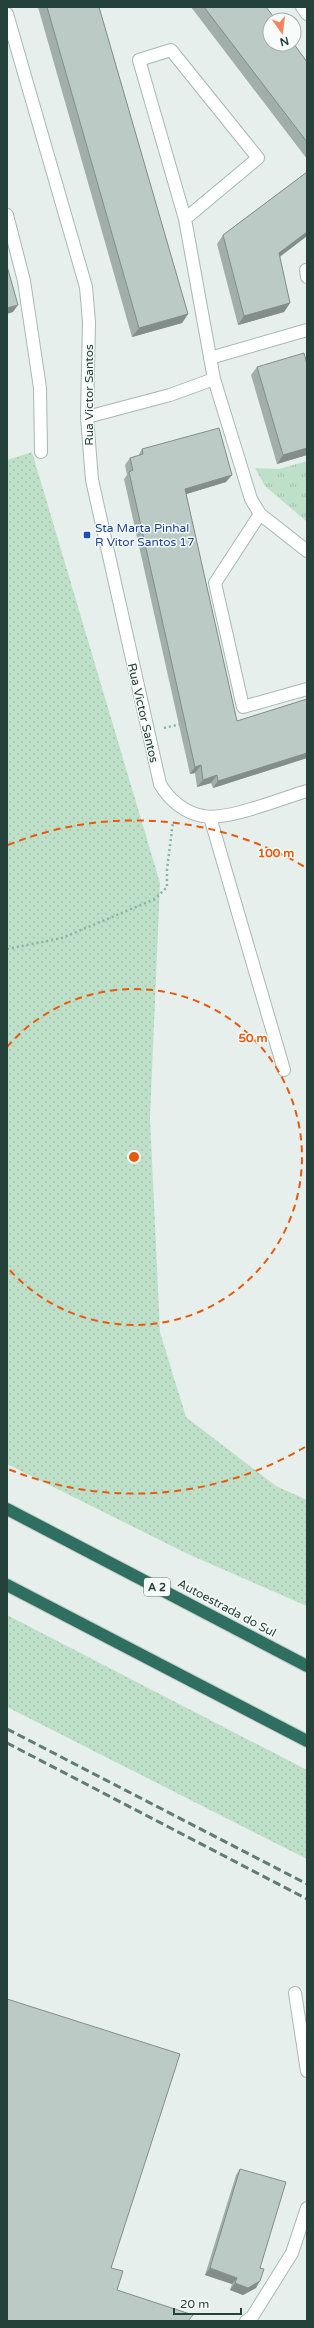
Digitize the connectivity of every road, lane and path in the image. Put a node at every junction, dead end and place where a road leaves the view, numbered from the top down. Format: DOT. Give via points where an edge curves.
graph roads {
  1 [pos="302,7"];
  2 [pos="7,14"];
  3 [pos="307,14"];
  4 [pos="7,214"];
  5 [pos="185,219"];
  6 [pos="307,330"];
  7 [pos="210,358"];
  8 [pos="214,379"];
  9 [pos="87,417"];
  10 [pos="41,452"];
  11 [pos="260,514"];
  12 [pos="307,551"];
  13 [pos="307,689"];
  14 [pos="184,723"];
  15 [pos="147,732"];
  16 [pos="307,791"];
  17 [pos="176,804"];
  18 [pos="210,817"];
  19 [pos="7,948"];
  20 [pos="284,1070"];
  21 [pos="7,1509"];
  22 [pos="7,1585"];
  23 [pos="307,1666"];
  24 [pos="307,1741"];
  25 [pos="295,1993"];
  26 [pos="307,2071"];
  27 [pos="307,2208"];
  28 [pos="252,2320"];
  1 -- 3 [label="street"];
  2 -- 9 [label="street, Rua Victor Santos" via="86,287 89,322"];
  4 -- 10 [label="street" via="24,281 40,388"];
  5 -- 5 [label="street" via="258,158 171,50 139,60"];
  5 -- 7 [label="street"];
  6 -- 7 [label="street"];
  7 -- 8 [label="street"];
  8 -- 9 [label="street" via="170,395"];
  8 -- 11 [label="street" via="251,500"];
  9 -- 15 [label="street, Rua Victor Santos" via="92,480"];
  11 -- 12 [label="street"];
  11 -- 13 [label="street" via="215,583 243,708"];
  14 -- 15 [label="path"];
  15 -- 17 [label="street, Rua Victor Santos" via="160,784"];
  16 -- 18 [label="street, Rua Victor Santos" via="244,810"];
  17 -- 18 [label="street, Rua Victor Santos" via="192,813"];
  17 -- 19 [label="path" via="167,886 155,899 62,938"];
  18 -- 20 [label="street"];
  21 -- 23 [label="highway, Autoestrada do Sul / A 2"];
  22 -- 24 [label="highway"];
  25 -- 26 [label="street"];
  27 -- 28 [label="street" via="292,2253"];
}
